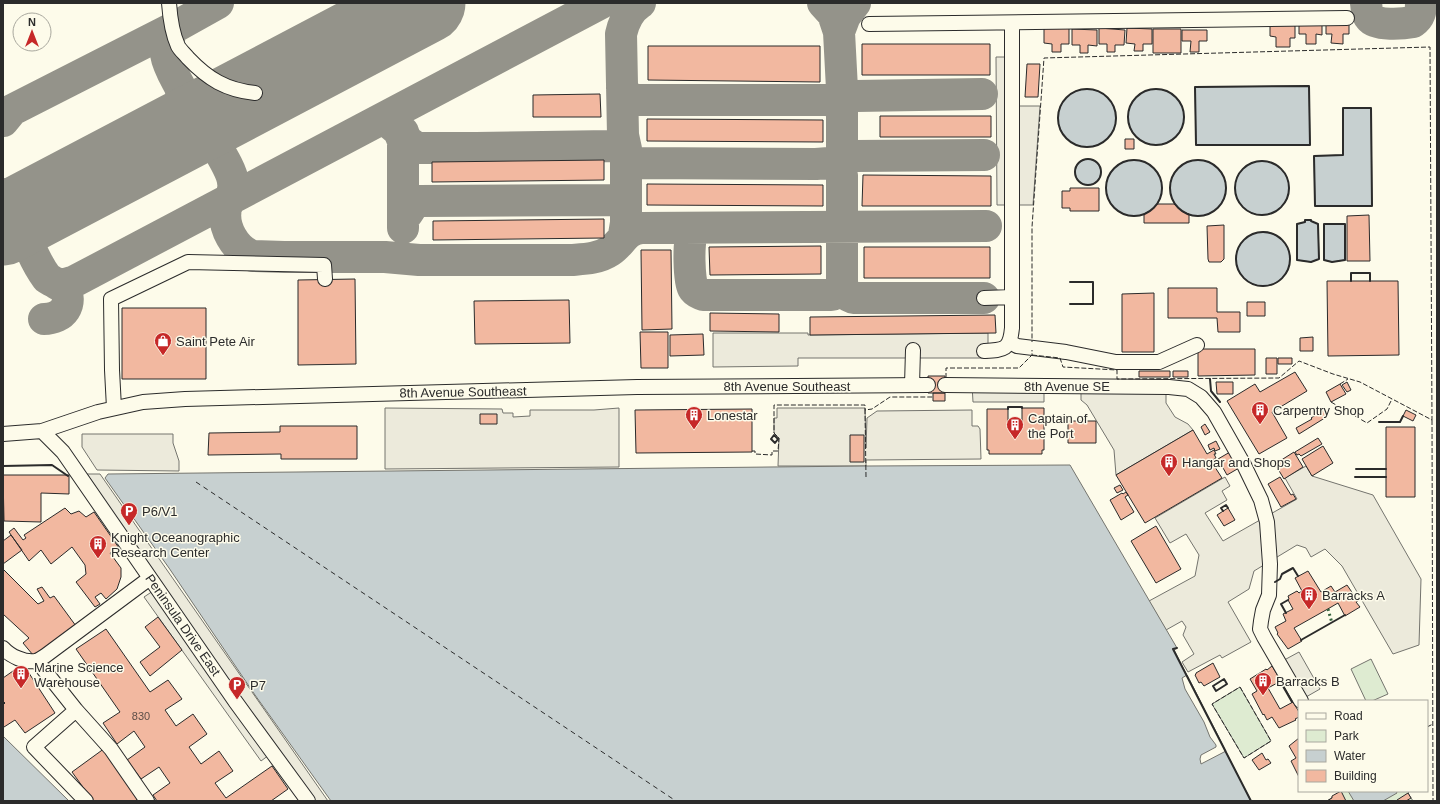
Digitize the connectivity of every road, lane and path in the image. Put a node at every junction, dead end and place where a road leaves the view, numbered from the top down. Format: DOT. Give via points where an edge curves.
graph roads {
  1 [pos="169,3"];
  2 [pos="1347,18"];
  3 [pos="1012,23"];
  4 [pos="869,24"];
  5 [pos="255,93"];
  6 [pos="325,279"];
  7 [pos="1012,297"];
  8 [pos="984,298"];
  9 [pos="1010,342"];
  10 [pos="1197,345"];
  11 [pos="913,350"];
  12 [pos="984,350"];
  13 [pos="912,385"];
  14 [pos="928,385"];
  15 [pos="945,385"];
  16 [pos="114,408"];
  17 [pos="42,431"];
  18 [pos="3,434"];
  19 [pos="150,578"];
  20 [pos="3,648"];
  21 [pos="37,661"];
  22 [pos="1300,700"];
  23 [pos="76,710"];
  24 [pos="302,799"];
  25 [pos="86,801"];
  26 [pos="147,801"];
  1 -- 5 [label="street" via="171,22 179,47 195,65 222,85"];
  2 -- 3 [label="street"];
  3 -- 4 [label="street"];
  3 -- 7 [label="street"];
  6 -- 16 [label="street" via="324,265 188,262 112,299"];
  7 -- 8 [label="street"];
  7 -- 9 [label="street"];
  9 -- 10 [label="street" via="1017,346 1116,362 1159,362"];
  9 -- 12 [label="street" via="1000,350"];
  11 -- 13 [label="street"];
  13 -- 14 [label="street, 8th Avenue Southeast"];
  13 -- 16 [label="street, 8th Avenue Southeast" via="637,387 185,399 143,402"];
  15 -- 22 [label="street, 8th Avenue SE" via="1169,387 1188,389 1201,398 1214,412 1261,500 1269,536 1270,564 1269,595 1260,629"];
  16 -- 17 [label="street, 8th Avenue Southeast"];
  17 -- 18 [label="street, 8th Avenue Southeast"];
  17 -- 19 [label="street, Peninsula Drive East" via="63,452"];
  19 -- 21 [label="street"];
  19 -- 24 [label="street, Peninsula Drive East"];
  20 -- 21 [label="street" via="28,661"];
  21 -- 23 [label="street"];
  23 -- 25 [label="street" via="34,746"];
  23 -- 26 [label="street" via="111,749"];
}
